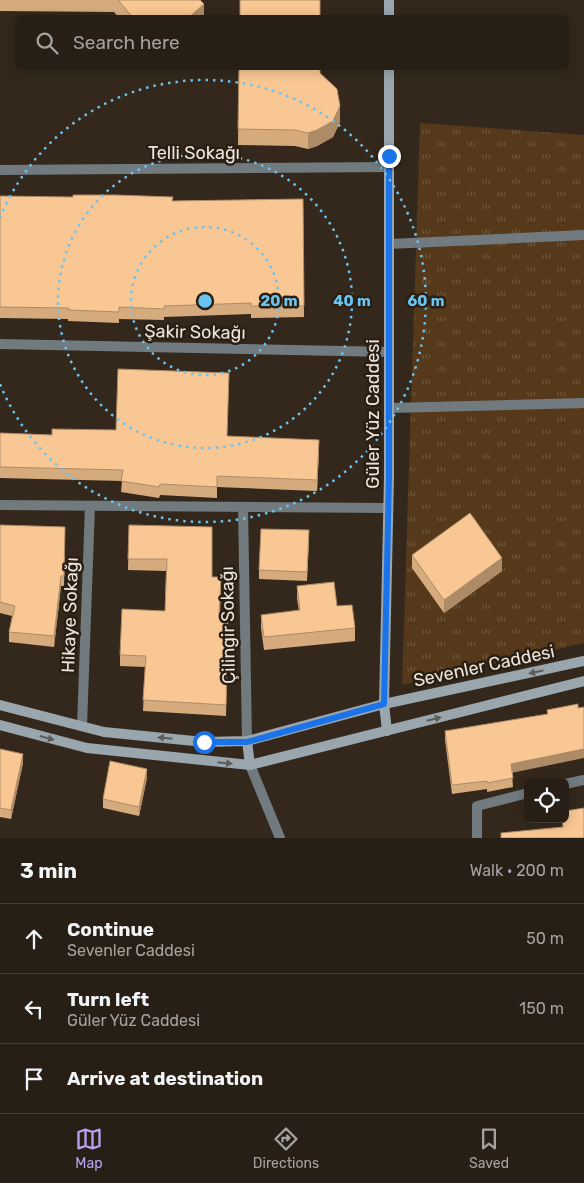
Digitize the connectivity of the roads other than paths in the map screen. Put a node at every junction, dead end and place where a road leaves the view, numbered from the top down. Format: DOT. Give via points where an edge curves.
graph roads {
  1 [pos="389,0"];
  2 [pos="389,15"];
  3 [pos="389,70"];
  4 [pos="389,167"];
  5 [pos="0,170"];
  6 [pos="584,235"];
  7 [pos="389,244"];
  8 [pos="0,344"];
  9 [pos="389,352"];
  10 [pos="584,403"];
  11 [pos="389,408"];
  12 [pos="0,505"];
  13 [pos="90,506"];
  14 [pos="243,507"];
  15 [pos="388,508"];
  16 [pos="584,661"];
  17 [pos="584,682"];
  18 [pos="384,704"];
  19 [pos="0,705"];
  20 [pos="0,725"];
  21 [pos="82,726"];
  22 [pos="387,731"];
  23 [pos="247,742"];
  24 [pos="250,765"];
  25 [pos="584,780"];
  26 [pos="569,783"];
  27 [pos="524,794"];
  28 [pos="280,838"];
  29 [pos="477,838"];
  1 -- 2 [label="main road"];
  3 -- 4 [label="main road, Güler Yüz Caddesi"];
  4 -- 5 [label="street, Telli Sokağı"];
  4 -- 7 [label="main road, Güler Yüz Caddesi"];
  6 -- 7 [label="street"];
  7 -- 9 [label="main road, Güler Yüz Caddesi"];
  8 -- 9 [label="street, Şakir Sokağı"];
  9 -- 11 [label="main road, Güler Yüz Caddesi"];
  10 -- 11 [label="street"];
  11 -- 15 [label="main road, Güler Yüz Caddesi"];
  12 -- 13 [label="street"];
  13 -- 14 [label="street"];
  13 -- 21 [label="street, Hikaye Sokağı"];
  14 -- 15 [label="street"];
  14 -- 23 [label="street, Çilingir Sokağı"];
  15 -- 18 [label="main road, Güler Yüz Caddesi"];
  16 -- 18 [label="main road, Sevenler Caddesi, one-way"];
  22 -- 17 [label="main road, Sevenler Caddesi, one-way"];
  18 -- 22 [label="main road, Güler Yüz Caddesi"];
  18 -- 23 [label="main road, Sevenler Caddesi"];
  19 -- 21 [label="main road, Sevenler Caddesi"];
  20 -- 24 [label="main road, Sevenler Caddesi, one-way" via="87,748"];
  23 -- 21 [label="main road, Sevenler Caddesi, one-way" via="204,742 104,732"];
  22 -- 24 [label="main road, Sevenler Caddesi"];
  23 -- 24 [label="main road"];
  24 -- 28 [label="street"];
  25 -- 26 [label="street"];
  27 -- 29 [label="street" via="476,806"];
}
